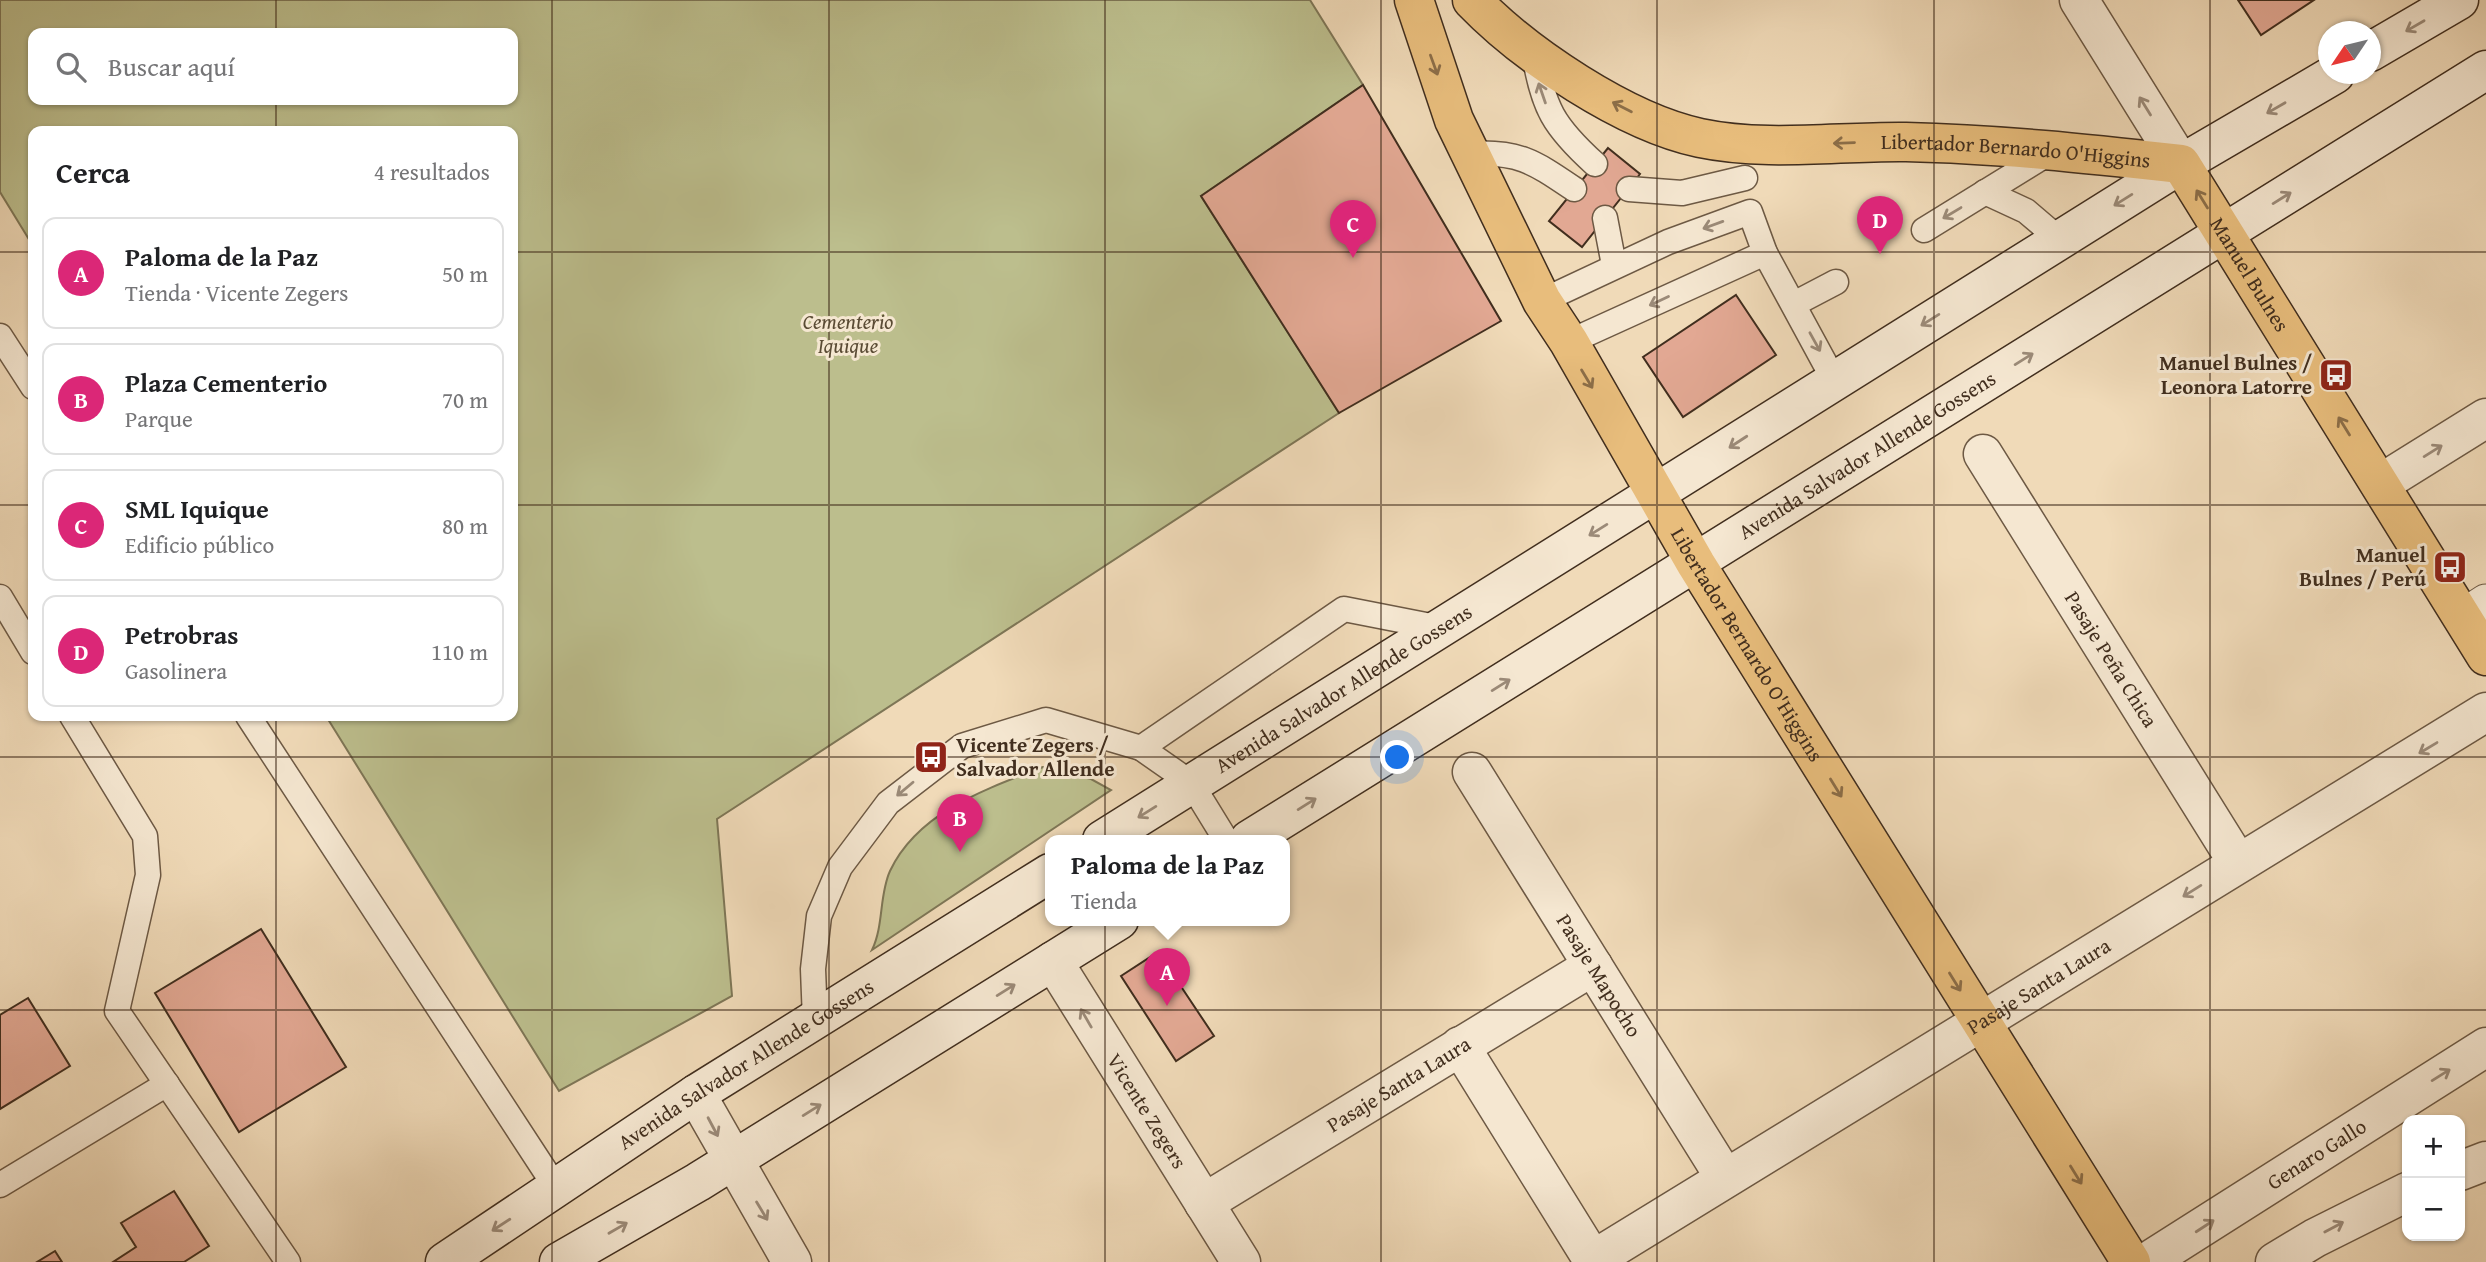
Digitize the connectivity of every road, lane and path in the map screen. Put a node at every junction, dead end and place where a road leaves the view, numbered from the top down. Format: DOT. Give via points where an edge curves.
graph roads {
  1 [pos="1414,0"];
  2 [pos="1472,0"];
  3 [pos="2079,0"];
  4 [pos="2459,0"];
  5 [pos="2381,46"];
  6 [pos="1534,54"];
  7 [pos="2486,70"];
  8 [pos="2318,83"];
  9 [pos="2052,151"];
  10 [pos="1469,154"];
  11 [pos="1745,160"];
  12 [pos="1595,164"];
  13 [pos="2181,164"];
  14 [pos="1574,189"];
  15 [pos="1629,189"];
  16 [pos="1985,192"];
  17 [pos="1751,212"];
  18 [pos="1605,219"];
  19 [pos="1924,230"];
  20 [pos="2224,234"];
  21 [pos="2060,240"];
  22 [pos="1765,253"];
  23 [pos="1614,265"];
  24 [pos="1836,282"];
  25 [pos="1542,301"];
  26 [pos="1794,304"];
  27 [pos="0,336"];
  28 [pos="1569,342"];
  29 [pos="28,379"];
  30 [pos="1834,380"];
  31 [pos="2486,418"];
  32 [pos="1983,454"];
  33 [pos="2380,484"];
  34 [pos="1656,494"];
  35 [pos="1696,564"];
  36 [pos="0,597"];
  37 [pos="2474,611"];
  38 [pos="1441,628"];
  39 [pos="28,644"];
  40 [pos="2486,656"];
  41 [pos="2486,712"];
  42 [pos="75,721"];
  43 [pos="250,721"];
  44 [pos="1141,748"];
  45 [pos="1472,772"];
  46 [pos="1191,783"];
  47 [pos="1110,835"];
  48 [pos="1223,835"];
  49 [pos="1257,835"];
  50 [pos="2238,863"];
  51 [pos="1045,876"];
  52 [pos="1109,926"];
  53 [pos="1053,961"];
  54 [pos="1593,966"];
  55 [pos="815,1020"];
  56 [pos="1979,1022"];
  57 [pos="1461,1046"];
  58 [pos="2486,1047"];
  59 [pos="167,1084"];
  60 [pos="696,1094"];
  61 [pos="731,1160"];
  62 [pos="2486,1161"];
  63 [pos="2465,1169"];
  64 [pos="1725,1178"];
  65 [pos="0,1185"];
  66 [pos="557,1189"];
  67 [pos="2402,1194"];
  68 [pos="1204,1203"];
  69 [pos="1594,1261"];
  70 [pos="288,1262"];
  71 [pos="446,1262"];
  72 [pos="559,1262"];
  73 [pos="792,1262"];
  74 [pos="1241,1262"];
  75 [pos="2131,1262"];
  76 [pos="2147,1262"];
  77 [pos="2275,1262"];
  1 -- 10 [label="main road, Libertador Bernardo O'Higgins, one-way"];
  2 -- 6 [label="main road, Libertador Bernardo O'Higgins"];
  13 -- 3 [label="main road, Manuel Bulnes, one-way"];
  4 -- 5 [label="main road, one-way"];
  11 -- 6 [label="main road, Libertador Bernardo O'Higgins, one-way" via="1594,93"];
  12 -- 6 [label="lane, one-way" via="1554,121 1540,92"];
  20 -- 7 [label="main road, Avenida Salvador Allende Gossens, one-way"];
  8 -- 13 [label="main road, Avenida Salvador Allende Gossens, one-way"];
  9 -- 11 [label="main road, Libertador Bernardo O'Higgins, one-way" via="1908,142"];
  9 -- 13 [label="main road, Libertador Bernardo O'Higgins"];
  9 -- 16 [label="lane"];
  10 -- 14 [label="lane" via="1503,152 1539,166"];
  10 -- 25 [label="main road, Libertador Bernardo O'Higgins"];
  11 -- 15 [label="lane" via="1682,193"];
  11 -- 17 [label="lane"];
  20 -- 13 [label="main road, Manuel Bulnes, one-way"];
  13 -- 21 [label="main road, Avenida Salvador Allende Gossens, one-way"];
  16 -- 19 [label="lane, one-way"];
  16 -- 21 [label="lane" via="2026,211"];
  17 -- 22 [label="lane"];
  17 -- 23 [label="lane, one-way"];
  18 -- 23 [label="lane"];
  33 -- 20 [label="main road, Manuel Bulnes, one-way"];
  35 -- 20 [label="main road, Avenida Salvador Allende Gossens, one-way"];
  21 -- 30 [label="main road, Avenida Salvador Allende Gossens, one-way"];
  22 -- 26 [label="lane"];
  22 -- 28 [label="lane, one-way"];
  23 -- 25 [label="lane"];
  24 -- 26 [label="lane"];
  25 -- 28 [label="main road, Libertador Bernardo O'Higgins"];
  26 -- 30 [label="lane, one-way"];
  27 -- 29 [label="lane"];
  28 -- 34 [label="main road, Libertador Bernardo O'Higgins, one-way"];
  30 -- 34 [label="main road, Avenida Salvador Allende Gossens, one-way"];
  33 -- 31 [label="main road, one-way"];
  32 -- 50 [label="main road, Pasaje Peña Chica"];
  33 -- 37 [label="main road, Manuel Bulnes"];
  34 -- 35 [label="main road, Libertador Bernardo O'Higgins"];
  34 -- 38 [label="main road, Avenida Salvador Allende Gossens, one-way"];
  49 -- 35 [label="main road, Avenida Salvador Allende Gossens, one-way"];
  35 -- 56 [label="main road, Libertador Bernardo O'Higgins, one-way"];
  36 -- 39 [label="lane"];
  37 -- 40 [label="main road, Manuel Bulnes"];
  38 -- 44 [label="lane" via="1344,609"];
  38 -- 46 [label="main road, Avenida Salvador Allende Gossens"];
  41 -- 50 [label="main road, Pasaje Santa Laura, one-way"];
  42 -- 59 [label="lane" via="145,836 148,875 117,1010"];
  43 -- 66 [label="lane"];
  44 -- 46 [label="lane"];
  44 -- 55 [label="lane, one-way" via="1046,720 962,746 888,803 840,867 819,916 813,969"];
  45 -- 54 [label="main road, Pasaje Mapocho"];
  46 -- 47 [label="main road, Avenida Salvador Allende Gossens, one-way"];
  46 -- 48 [label="lane"];
  50 -- 56 [label="main road, Pasaje Santa Laura, one-way" via="2042,988"];
  51 -- 55 [label="main road, Avenida Salvador Allende Gossens"];
  52 -- 53 [label="main road"];
  61 -- 53 [label="main road, one-way"];
  68 -- 53 [label="main road, Vicente Zegers, one-way"];
  54 -- 57 [label="main road, Pasaje Santa Laura"];
  54 -- 64 [label="main road, Pasaje Mapocho"];
  55 -- 60 [label="main road, Avenida Salvador Allende Gossens"];
  56 -- 64 [label="main road, Pasaje Santa Laura"];
  56 -- 75 [label="main road, Libertador Bernardo O'Higgins, one-way"];
  57 -- 68 [label="main road, Pasaje Santa Laura"];
  57 -- 69 [label="main road"];
  76 -- 58 [label="main road, Genaro Gallo, one-way"];
  59 -- 65 [label="lane"];
  59 -- 70 [label="lane"];
  60 -- 61 [label="main road, one-way"];
  60 -- 66 [label="main road, Avenida Salvador Allende Gossens"];
  72 -- 61 [label="main road, one-way"];
  61 -- 73 [label="main road, one-way"];
  62 -- 63 [label="main road"];
  64 -- 69 [label="main road, Pasaje Santa Laura"];
  66 -- 71 [label="main road, Avenida Salvador Allende Gossens, one-way"];
  77 -- 67 [label="main road, one-way"];
  68 -- 74 [label="main road, Vicente Zegers"];
}
